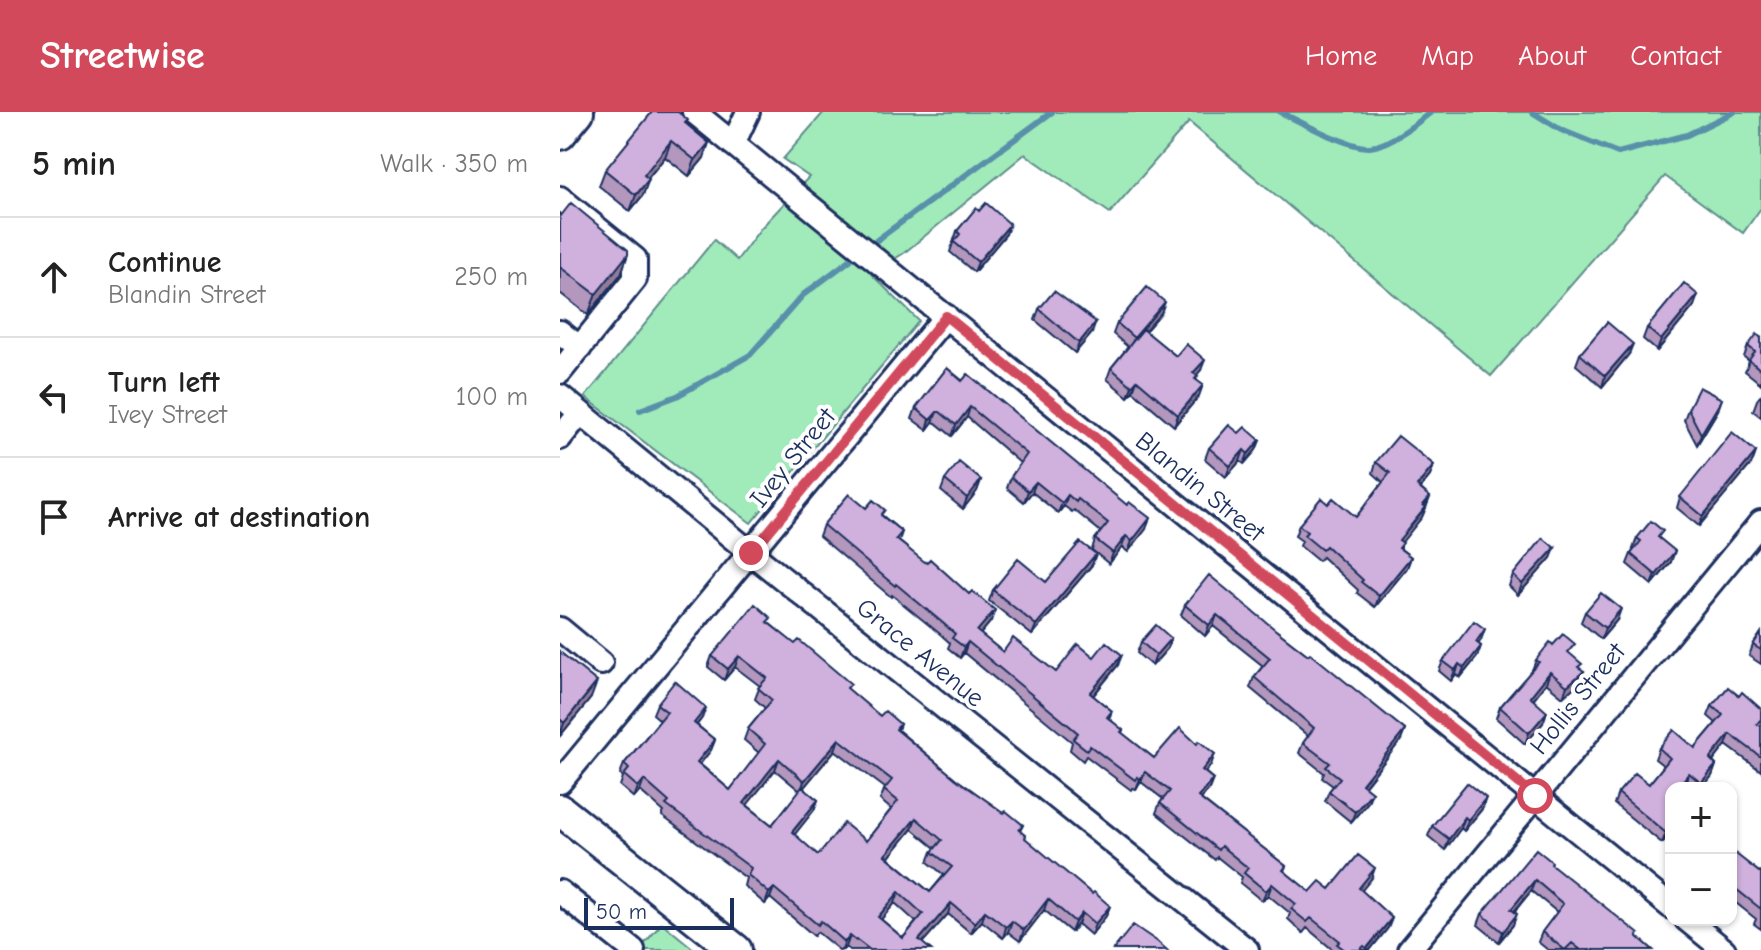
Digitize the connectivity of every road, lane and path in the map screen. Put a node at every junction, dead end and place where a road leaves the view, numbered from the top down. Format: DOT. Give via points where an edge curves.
graph roads {
  1 [pos="578,112"];
  2 [pos="694,112"];
  3 [pos="748,112"];
  4 [pos="560,134"];
  5 [pos="733,144"];
  6 [pos="560,198"];
  7 [pos="946,316"];
  8 [pos="560,332"];
  9 [pos="580,348"];
  10 [pos="560,372"];
  11 [pos="560,396"];
  12 [pos="580,413"];
  13 [pos="560,438"];
  14 [pos="1761,522"];
  15 [pos="751,553"];
  16 [pos="560,629"];
  17 [pos="601,663"];
  18 [pos="560,782"];
  19 [pos="1535,796"];
  20 [pos="560,810"];
  21 [pos="560,892"];
  22 [pos="1665,902"];
  23 [pos="1694,926"];
  24 [pos="633,950"];
  25 [pos="736,950"];
  26 [pos="1247,950"];
  27 [pos="1409,950"];
  28 [pos="1724,950"];
  1 -- 4 [label="main road"];
  2 -- 5 [label="street, Blandin Street"];
  3 -- 5 [label="street"];
  5 -- 7 [label="street, Blandin Street"];
  6 -- 9 [label="street" via="635,259 635,279"];
  7 -- 15 [label="street, Ivey Street"];
  7 -- 19 [label="street, Blandin Street"];
  8 -- 9 [label="street"];
  9 -- 10 [label="street"];
  11 -- 12 [label="street, Grace Avenue"];
  12 -- 13 [label="street"];
  12 -- 15 [label="street, Grace Avenue"];
  14 -- 19 [label="street, Hollis Street"];
  15 -- 18 [label="street, Ivey Street"];
  15 -- 26 [label="street, Grace Avenue"];
  16 -- 17 [label="street"];
  19 -- 22 [label="street, Blandin Street"];
  19 -- 27 [label="street, Hollis Street"];
  20 -- 25 [label="main road"];
  21 -- 24 [label="street"];
  23 -- 28 [label="street"];
}
